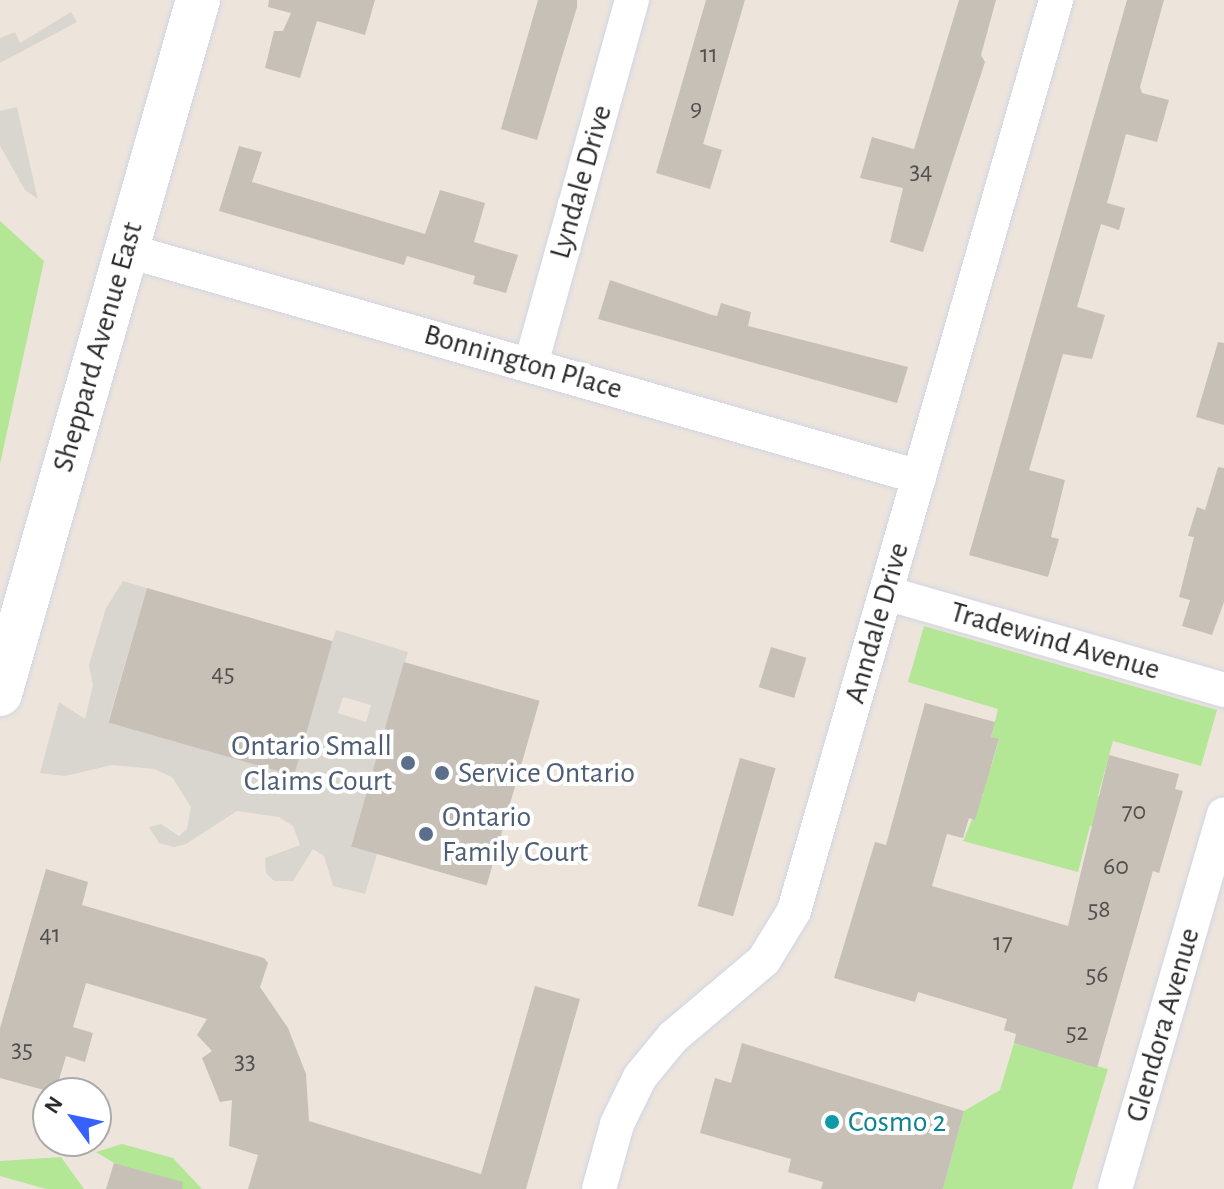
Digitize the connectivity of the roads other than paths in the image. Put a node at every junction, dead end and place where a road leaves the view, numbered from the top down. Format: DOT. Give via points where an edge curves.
graph roads {
  1 [pos="198,0"];
  2 [pos="632,0"];
  3 [pos="1056,0"];
  4 [pos="125,250"];
  5 [pos="531,364"];
  6 [pos="919,477"];
  7 [pos="886,593"];
  8 [pos="9,629"];
  9 [pos="1224,690"];
  10 [pos="0,694"];
  11 [pos="1224,815"];
  12 [pos="599,1189"];
  13 [pos="1115,1189"];
  1 -- 4 [label="main road, Sheppard Avenue East"];
  2 -- 5 [label="street, Lyndale Drive"];
  3 -- 6 [label="street, Anndale Drive"];
  4 -- 5 [label="street, Bonnington Place"];
  4 -- 8 [label="main road, Sheppard Avenue East"];
  5 -- 6 [label="street, Bonnington Place"];
  6 -- 7 [label="street, Anndale Drive"];
  7 -- 9 [label="street, Tradewind Avenue"];
  7 -- 12 [label="street, Anndale Drive" via="794,911 764,960 673,1037 640,1077 617,1124"];
  8 -- 10 [label="main road, Sheppard Avenue East"];
  11 -- 13 [label="street, Glendora Avenue"];
}
